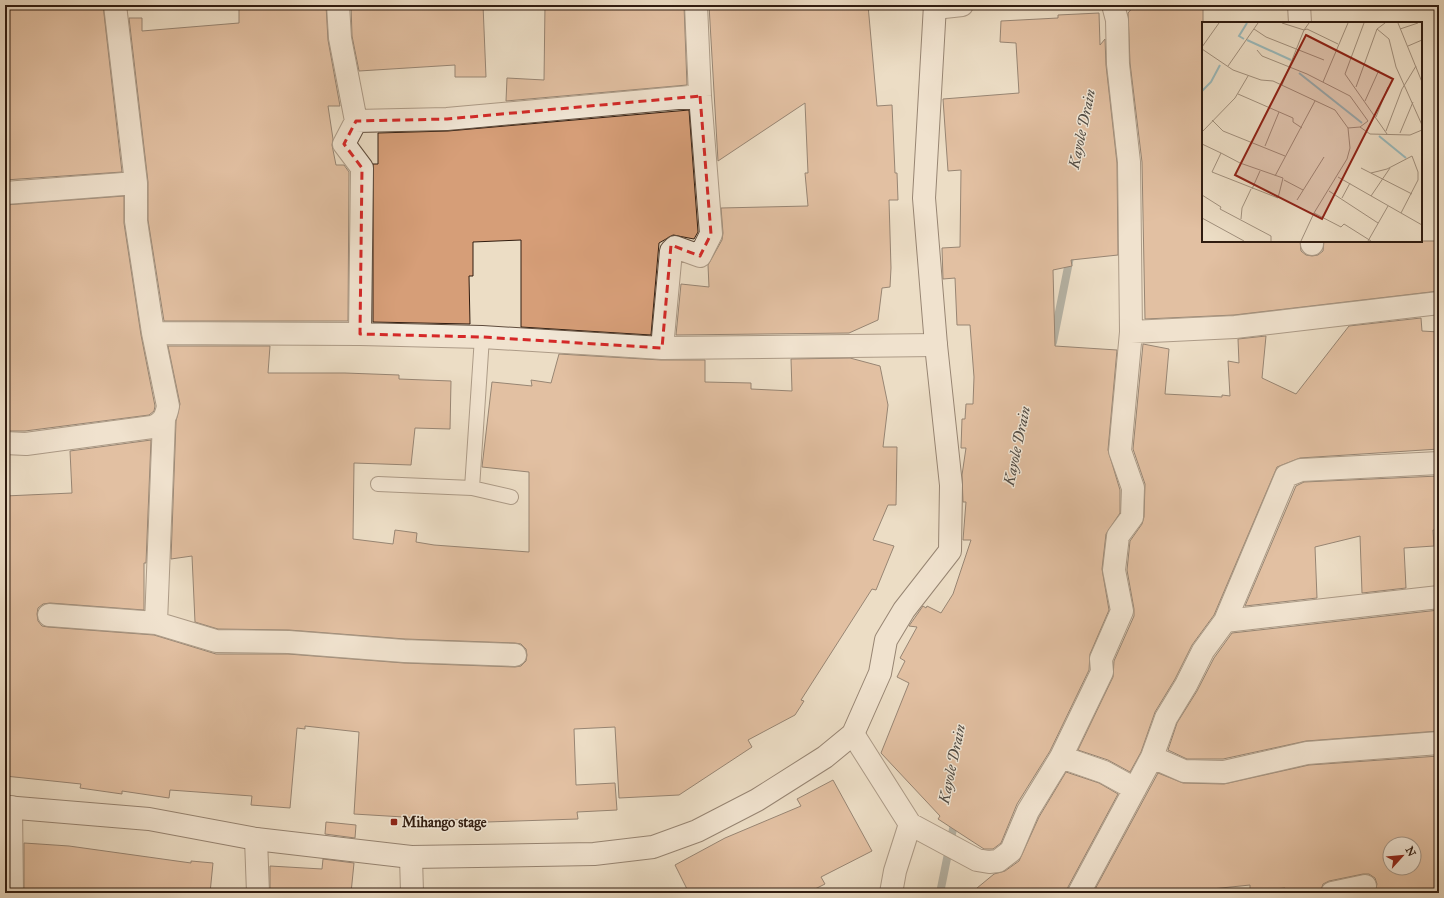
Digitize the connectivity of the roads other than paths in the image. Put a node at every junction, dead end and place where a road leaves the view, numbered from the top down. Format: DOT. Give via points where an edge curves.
graph roads {
  1 [pos="115,5"];
  2 [pos="338,5"];
  3 [pos="696,5"];
  4 [pos="962,5"];
  5 [pos="1113,5"];
  6 [pos="1299,5"];
  7 [pos="935,7"];
  8 [pos="1300,22"];
  9 [pos="700,96"];
  10 [pos="356,121"];
  11 [pos="136,183"];
  12 [pos="5,193"];
  13 [pos="1439,303"];
  14 [pos="153,332"];
  15 [pos="1131,332"];
  16 [pos="360,334"];
  17 [pos="482,337"];
  18 [pos="936,345"];
  19 [pos="662,348"];
  20 [pos="164,420"];
  21 [pos="5,443"];
  22 [pos="1439,462"];
  23 [pos="378,484"];
  24 [pos="472,488"];
  25 [pos="511,497"];
  26 [pos="1439,597"];
  27 [pos="49,615"];
  28 [pos="1225,621"];
  29 [pos="156,623"];
  30 [pos="515,656"];
  31 [pos="853,734"];
  32 [pos="1439,743"];
  33 [pos="1061,757"];
  34 [pos="1152,757"];
  35 [pos="1135,789"];
  36 [pos="8,807"];
  37 [pos="910,824"];
  38 [pos="256,839"];
  39 [pos="412,857"];
  40 [pos="1365,886"];
  41 [pos="12,893"];
  42 [pos="258,893"];
  43 [pos="412,893"];
  44 [pos="891,893"];
  45 [pos="1079,893"];
  46 [pos="1317,893"];
  47 [pos="1328,893"];
  48 [pos="1332,893"];
  1 -- 11 [label="street"];
  2 -- 10 [label="street" via="340,38"];
  3 -- 9 [label="street"];
  4 -- 7 [label="street"];
  5 -- 15 [label="street" via="1117,20 1118,64 1129,162"];
  6 -- 8 [label="street"];
  7 -- 18 [label="street" via="924,198"];
  9 -- 10 [label="street" via="447,119"];
  9 -- 19 [label="street" via="711,234 700,256 675,247 671,251"];
  10 -- 16 [label="street" via="344,144 362,168"];
  11 -- 12 [label="street"];
  11 -- 14 [label="street" via="136,221"];
  13 -- 15 [label="street" via="1235,327"];
  14 -- 16 [label="street"];
  14 -- 20 [label="street" via="168,406"];
  15 -- 33 [label="street" via="1120,451 1133,488 1132,517 1118,536 1114,570 1122,611 1101,659 1102,672"];
  16 -- 17 [label="street"];
  17 -- 19 [label="street"];
  17 -- 24 [label="lane"];
  18 -- 19 [label="street"];
  18 -- 31 [label="street" via="951,485 950,551 904,610 886,640 880,673"];
  20 -- 21 [label="street" via="152,427 26,444"];
  20 -- 29 [label="street"];
  22 -- 28 [label="street" via="1301,470 1286,476"];
  23 -- 24 [label="lane"];
  24 -- 25 [label="lane"];
  26 -- 28 [label="street"];
  27 -- 29 [label="street"];
  28 -- 34 [label="street" via="1203,651 1166,718"];
  29 -- 30 [label="street" via="216,641 289,642"];
  31 -- 37 [label="street"];
  31 -- 39 [label="street" via="825,757 756,800 697,831 653,847 594,854"];
  32 -- 34 [label="street" via="1307,753 1224,772 1184,771"];
  33 -- 35 [label="street" via="1104,772"];
  33 -- 37 [label="street" via="1028,811 1011,851 998,861 977,860"];
  34 -- 35 [label="street"];
  35 -- 45 [label="street"];
  36 -- 38 [label="street" via="149,819"];
  36 -- 41 [label="street"];
  37 -- 44 [label="street"];
  38 -- 39 [label="street"];
  38 -- 42 [label="street"];
  39 -- 43 [label="street"];
  40 -- 48 [label="street"];
  46 -- 47 [label="street"];
}
